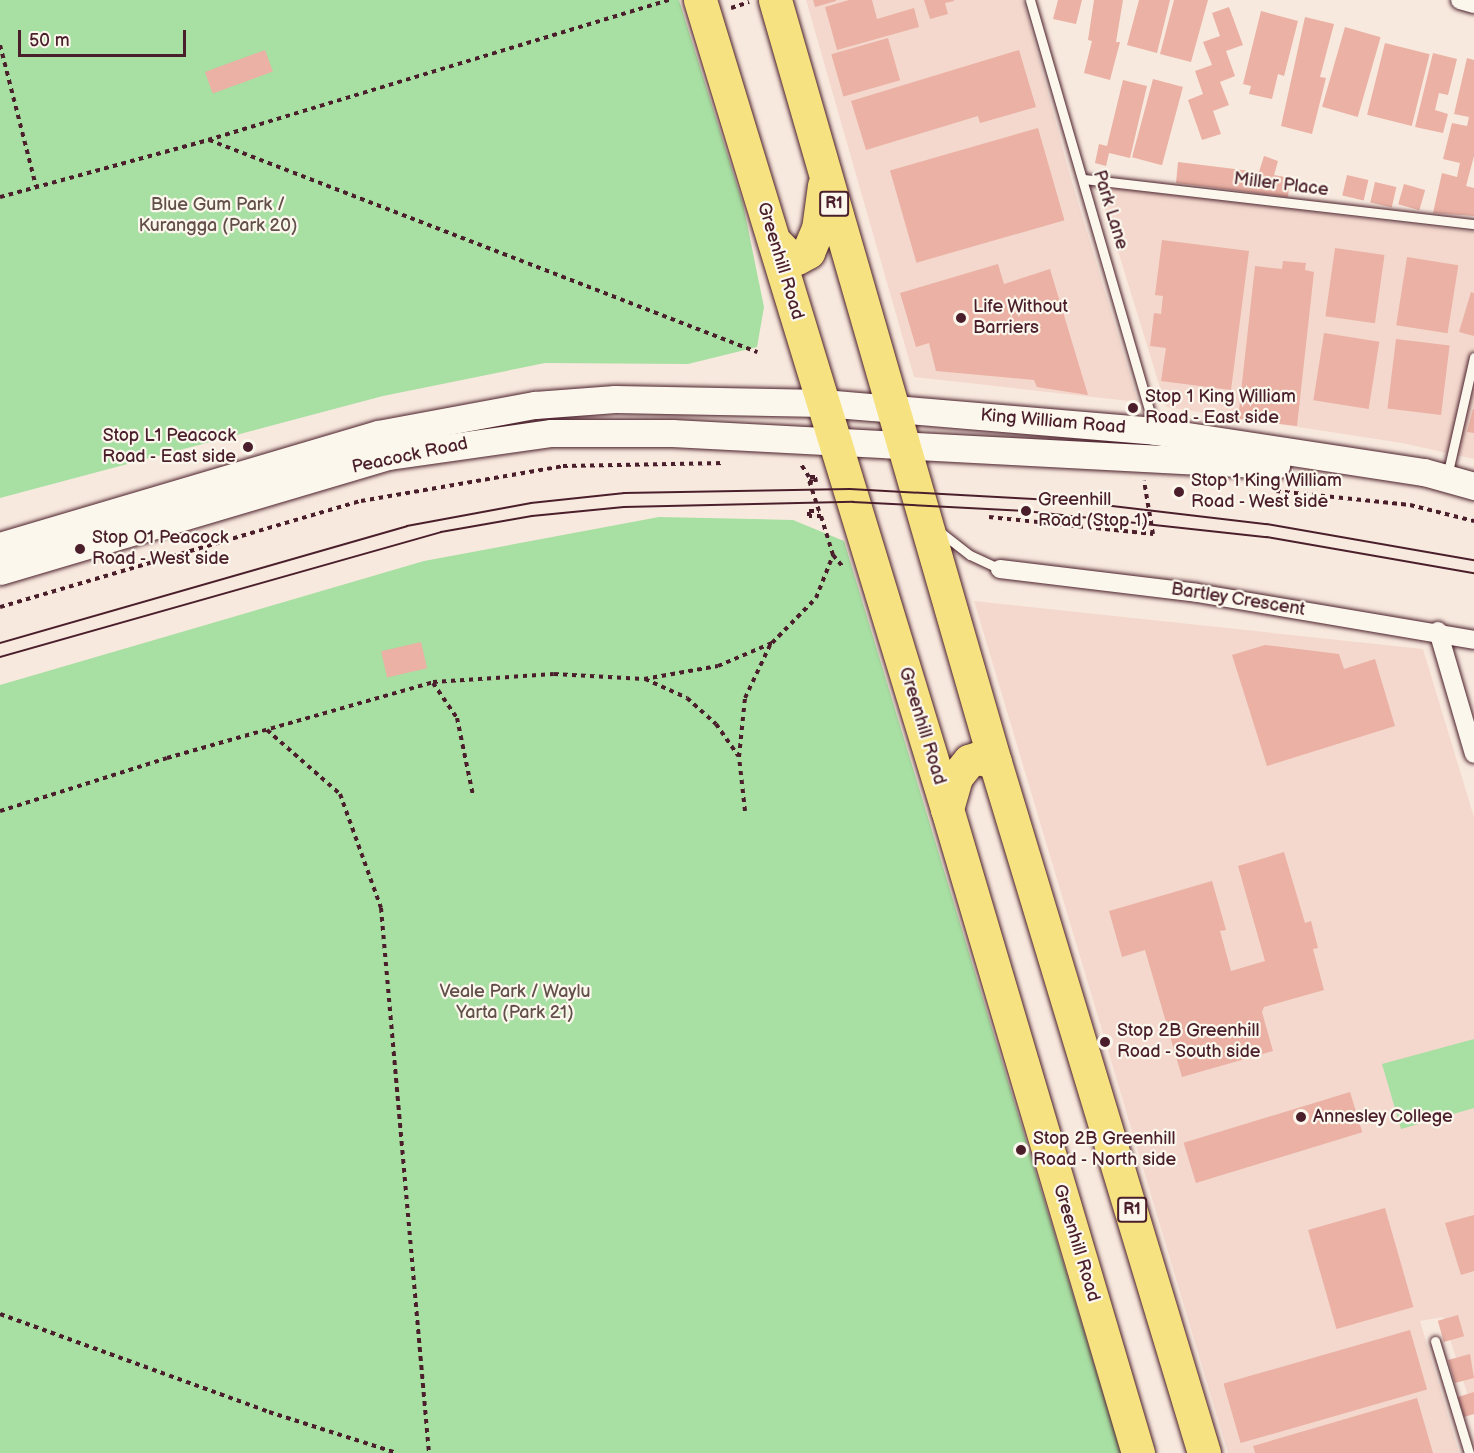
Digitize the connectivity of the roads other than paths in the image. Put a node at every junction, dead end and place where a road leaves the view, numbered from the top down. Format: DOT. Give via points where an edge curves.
graph roads {
  1 [pos="1030,0"];
  2 [pos="1460,0"];
  3 [pos="764,1"];
  4 [pos="1474,4"];
  5 [pos="710,5"];
  6 [pos="825,174"];
  7 [pos="1084,179"];
  8 [pos="1474,225"];
  9 [pos="774,241"];
  10 [pos="1474,357"];
  11 [pos="823,404"];
  12 [pos="893,408"];
  13 [pos="1155,431"];
  14 [pos="834,441"];
  15 [pos="903,444"];
  16 [pos="1435,475"];
  17 [pos="1474,486"];
  18 [pos="924,517"];
  19 [pos="0,546"];
  20 [pos="1000,569"];
  21 [pos="0,571"];
  22 [pos="1438,631"];
  23 [pos="1474,640"];
  24 [pos="1474,754"];
  25 [pos="995,762"];
  26 [pos="947,809"];
  27 [pos="1435,1341"];
  28 [pos="1138,1453"];
  29 [pos="1204,1453"];
  30 [pos="1469,1453"];
  1 -- 7 [label="lane, Park Lane"];
  2 -- 4 [label="street"];
  3 -- 6 [label="highway, R1"];
  5 -- 9 [label="highway, Greenhill Road"];
  6 -- 9 [label="highway" via="818,229 808,252 797,258 789,256"];
  6 -- 12 [label="highway, R1"];
  7 -- 8 [label="lane, Miller Place"];
  7 -- 13 [label="lane, Park Lane"];
  9 -- 11 [label="highway, Greenhill Road"];
  10 -- 16 [label="lane"];
  11 -- 12 [label="main road, King William Road"];
  11 -- 14 [label="highway, Greenhill Road"];
  11 -- 19 [label="main road, Peacock Road" via="615,399 535,405 456,417 378,434"];
  12 -- 13 [label="main road, King William Road"];
  12 -- 15 [label="highway, R1"];
  13 -- 16 [label="main road, King William Road"];
  14 -- 15 [label="main road, King William Road"];
  14 -- 21 [label="main road, Peacock Road" via="661,433 551,433 466,443 388,456"];
  14 -- 26 [label="highway, Greenhill Road"];
  15 -- 16 [label="main road, King William Road"];
  15 -- 18 [label="highway, R1"];
  16 -- 17 [label="main road, King William Road"];
  18 -- 20 [label="lane" via="953,543"];
  18 -- 25 [label="highway, R1"];
  20 -- 22 [label="street, Bartley Crescent" via="1197,593"];
  22 -- 23 [label="street, Bartley Crescent"];
  22 -- 24 [label="street"];
  25 -- 26 [label="highway" via="978,758 969,761 956,777"];
  25 -- 29 [label="highway, R1"];
  26 -- 28 [label="highway, Greenhill Road"];
  27 -- 30 [label="lane"];
}
